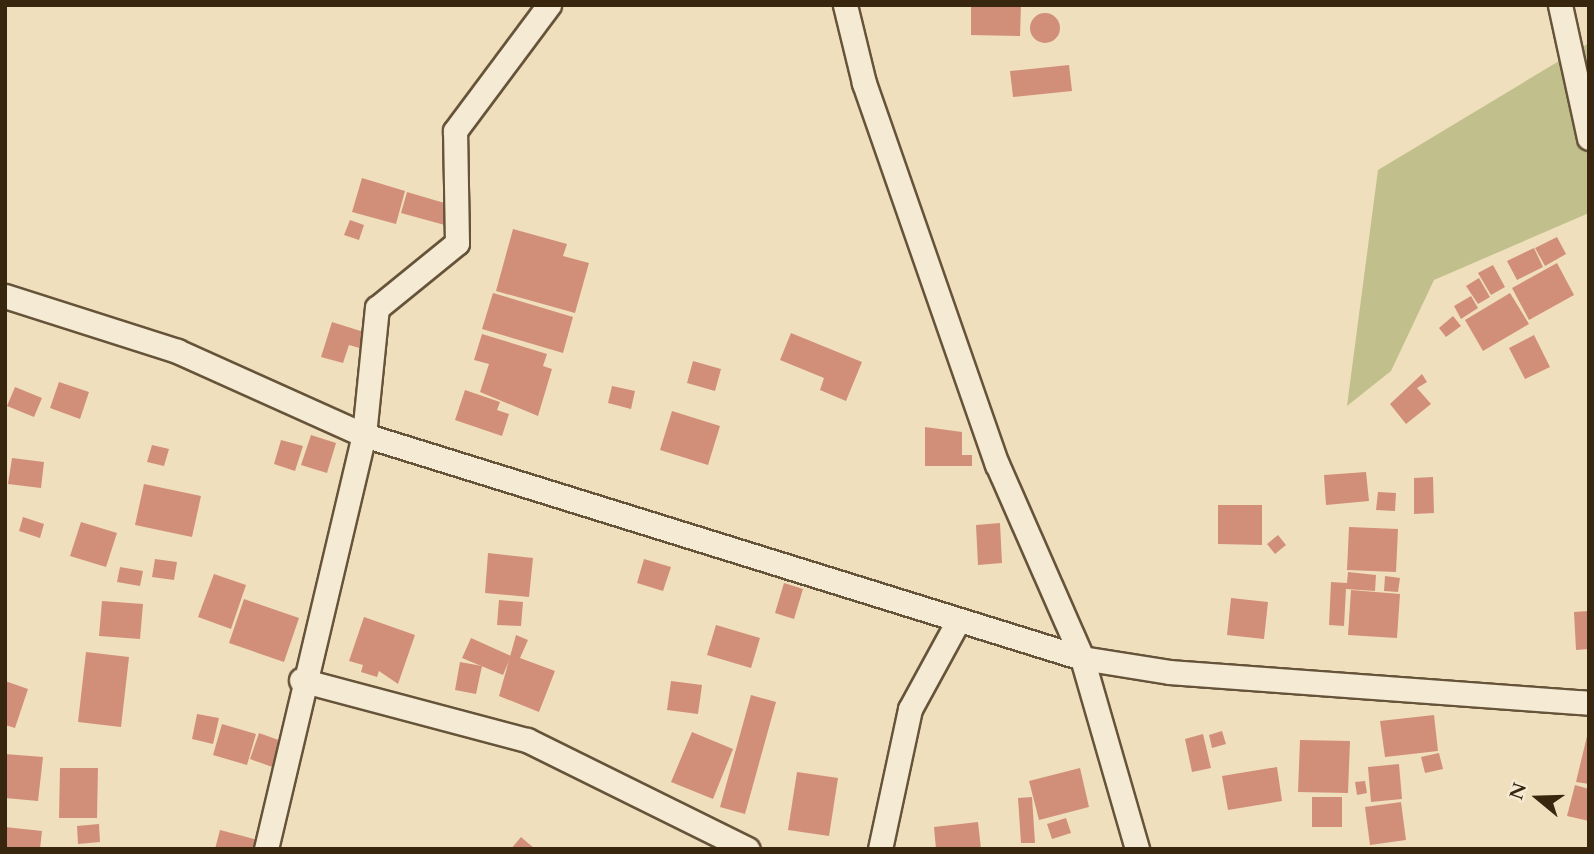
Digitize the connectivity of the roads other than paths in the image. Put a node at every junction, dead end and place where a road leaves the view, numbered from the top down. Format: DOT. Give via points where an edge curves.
graph roads {
  1 [pos="549,5"];
  2 [pos="845,5"];
  3 [pos="1560,5"];
  4 [pos="1589,138"];
  5 [pos="5,296"];
  6 [pos="364,435"];
  7 [pos="958,621"];
  8 [pos="1082,658"];
  9 [pos="301,680"];
  10 [pos="1589,703"];
  11 [pos="266,849"];
  12 [pos="748,849"];
  13 [pos="880,849"];
  14 [pos="1137,849"];
  1 -- 6 [label="street" via="454,131 457,243 377,308"];
  2 -- 8 [label="street" via="864,83 996,464"];
  3 -- 4 [label="street"];
  5 -- 6 [label="street" via="177,351"];
  6 -- 7 [label="street"];
  6 -- 9 [label="street"];
  7 -- 8 [label="street"];
  7 -- 13 [label="street" via="910,709"];
  8 -- 10 [label="street" via="1169,672"];
  8 -- 14 [label="street"];
  9 -- 11 [label="street"];
  9 -- 12 [label="street" via="527,740"];
}
